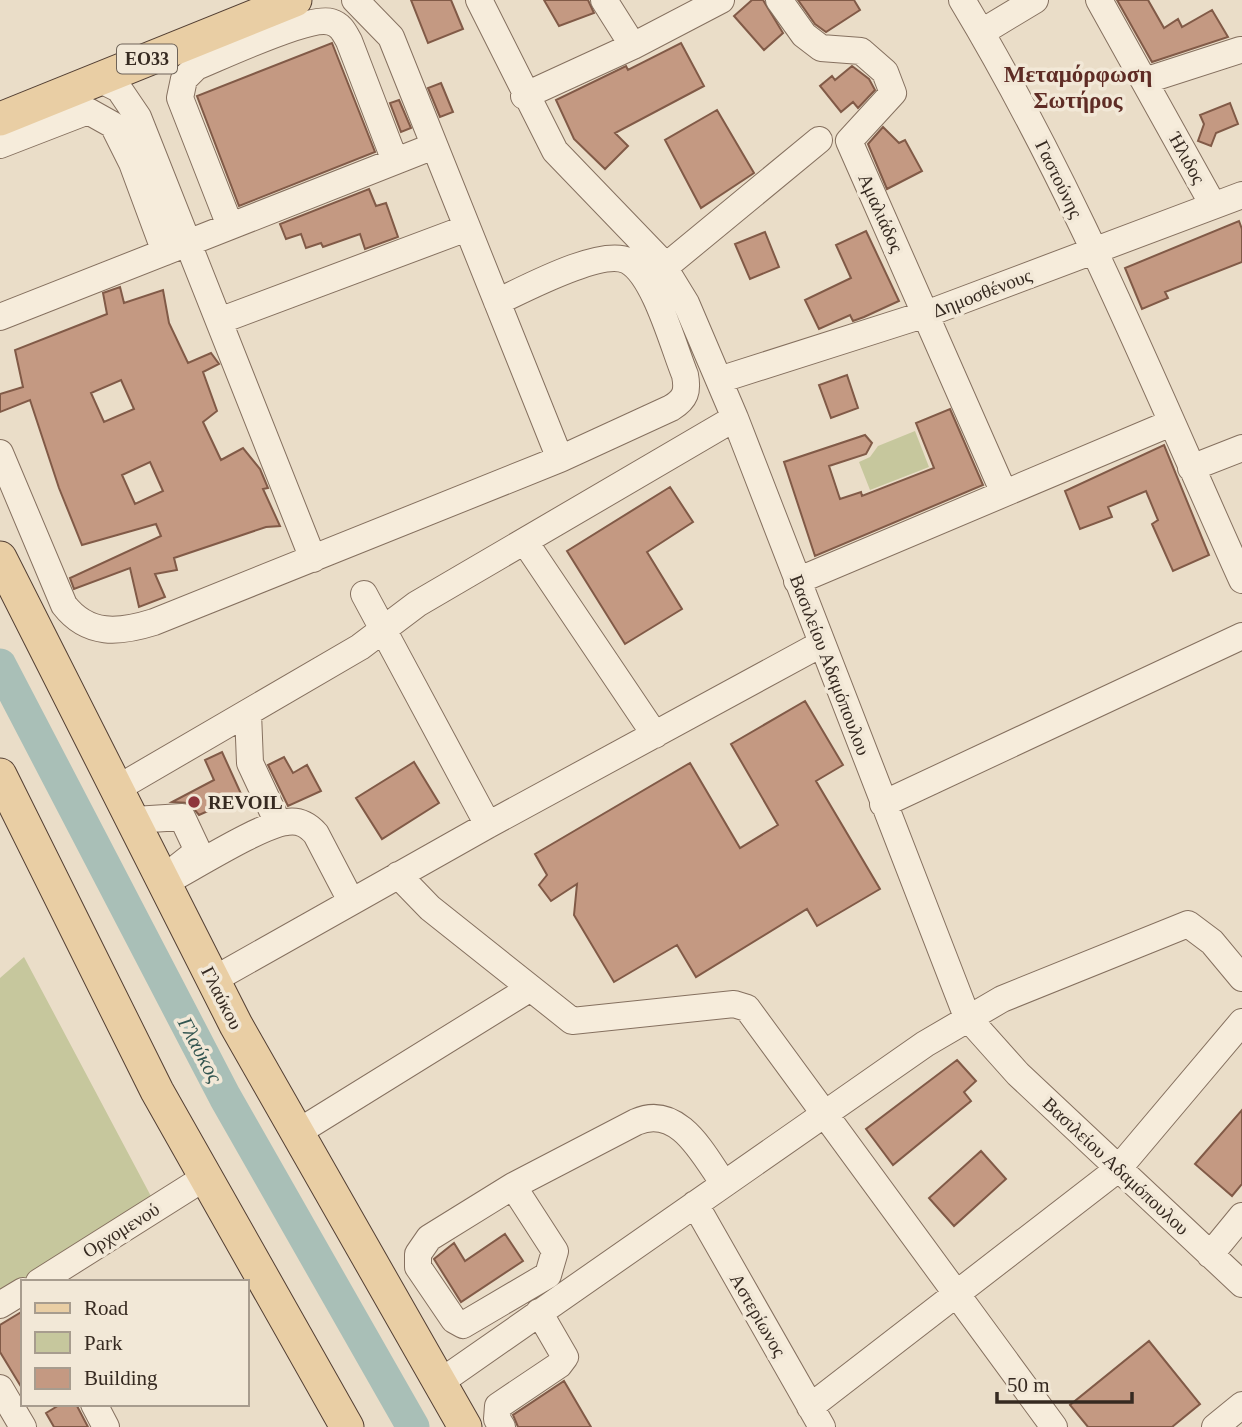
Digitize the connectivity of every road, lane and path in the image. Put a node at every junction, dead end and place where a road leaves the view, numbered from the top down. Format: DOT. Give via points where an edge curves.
graph roads {
  1 [pos="355,0"];
  2 [pos="384,0"];
  3 [pos="478,0"];
  4 [pos="604,0"];
  5 [pos="721,0"];
  6 [pos="779,0"];
  7 [pos="962,0"];
  8 [pos="1035,0"];
  9 [pos="1099,0"];
  10 [pos="276,3"];
  11 [pos="982,32"];
  12 [pos="391,37"];
  13 [pos="184,45"];
  14 [pos="633,46"];
  15 [pos="1240,50"];
  16 [pos="99,79"];
  17 [pos="1144,81"];
  18 [pos="524,96"];
  19 [pos="138,117"];
  20 [pos="2,121"];
  21 [pos="820,140"];
  22 [pos="435,146"];
  23 [pos="395,162"];
  24 [pos="1234,201"];
  25 [pos="230,226"];
  26 [pos="467,228"];
  27 [pos="176,248"];
  28 [pos="1094,249"];
  29 [pos="665,267"];
  30 [pos="497,302"];
  31 [pos="926,314"];
  32 [pos="0,317"];
  33 [pos="219,321"];
  34 [pos="719,380"];
  35 [pos="735,418"];
  36 [pos="1171,423"];
  37 [pos="1242,448"];
  38 [pos="0,453"];
  39 [pos="560,459"];
  40 [pos="1191,468"];
  41 [pos="1004,493"];
  42 [pos="525,542"];
  43 [pos="0,558"];
  44 [pos="313,559"];
  45 [pos="1242,580"];
  46 [pos="797,581"];
  47 [pos="364,594"];
  48 [pos="384,631"];
  49 [pos="1242,636"];
  50 [pos="821,644"];
  51 [pos="248,713"];
  52 [pos="655,735"];
  53 [pos="118,788"];
  54 [pos="4,793"];
  55 [pos="883,804"];
  56 [pos="134,820"];
  57 [pos="278,823"];
  58 [pos="488,825"];
  59 [pos="398,875"];
  60 [pos="163,882"];
  61 [pos="351,901"];
  62 [pos="1242,978"];
  63 [pos="213,980"];
  64 [pos="529,989"];
  65 [pos="967,1017"];
  66 [pos="1242,1022"];
  67 [pos="824,1117"];
  68 [pos="295,1134"];
  69 [pos="1118,1169"];
  70 [pos="204,1178"];
  71 [pos="724,1184"];
  72 [pos="513,1186"];
  73 [pos="695,1204"];
  74 [pos="1242,1216"];
  75 [pos="1210,1255"];
  76 [pos="41,1280"];
  77 [pos="1242,1284"];
  78 [pos="21,1293"];
  79 [pos="958,1294"];
  80 [pos="0,1305"];
  81 [pos="539,1311"];
  82 [pos="469,1324"];
  83 [pos="486,1349"];
  84 [pos="439,1383"];
  85 [pos="0,1388"];
  86 [pos="1242,1405"];
  87 [pos="95,1406"];
  88 [pos="816,1417"];
  89 [pos="23,1427"];
  90 [pos="106,1427"];
  91 [pos="347,1427"];
  92 [pos="465,1427"];
  93 [pos="502,1427"];
  94 [pos="1054,1427"];
  95 [pos="1215,1427"];
  1 -- 12 [label="street"];
  2 -- 12 [label="street"];
  3 -- 18 [label="street, Βασιλείου Αδαμόπουλου"];
  4 -- 14 [label="street"];
  5 -- 14 [label="street"];
  6 -- 31 [label="street, Αμαλιάδος" via="813,42 833,50 862,51 890,78 893,93 849,141"];
  7 -- 11 [label="street, Γαστούνης"];
  8 -- 11 [label="street"];
  9 -- 17 [label="street, Ήλιδος"];
  10 -- 13 [label="main road, ΕΟ33"];
  11 -- 28 [label="street, Γαστούνης"];
  12 -- 22 [label="street"];
  13 -- 16 [label="main road, ΕΟ33"];
  13 -- 19 [label="street" via="144,76"];
  14 -- 18 [label="street"];
  15 -- 17 [label="street"];
  16 -- 19 [label="street" via="119,89"];
  16 -- 20 [label="main road, ΕΟ33"];
  17 -- 24 [label="street, Ήλιδος"];
  18 -- 29 [label="street, Βασιλείου Αδαμόπουλου" via="560,159"];
  19 -- 27 [label="street"];
  20 -- 27 [label="street" via="88,111 113,125"];
  21 -- 29 [label="street"];
  22 -- 23 [label="street"];
  22 -- 26 [label="street"];
  23 -- 25 [label="street"];
  23 -- 25 [label="street" via="340,26 315,21 196,66 184,79 180,98"];
  24 -- 28 [label="street, Δημοσθένους"];
  25 -- 27 [label="street"];
  26 -- 30 [label="street"];
  26 -- 33 [label="street"];
  27 -- 32 [label="street"];
  27 -- 33 [label="street"];
  28 -- 31 [label="street, Δημοσθένους"];
  28 -- 36 [label="street, Γαστούνης"];
  29 -- 34 [label="street, Βασιλείου Αδαμόπουλου"];
  30 -- 39 [label="street"];
  30 -- 39 [label="street" via="594,261 623,259 648,284 685,375 685,398 671,408"];
  31 -- 34 [label="street, Δημοσθένους"];
  31 -- 41 [label="street, Αμαλιάδος"];
  33 -- 44 [label="street"];
  34 -- 35 [label="street, Βασιλείου Αδαμόπουλου"];
  35 -- 42 [label="street"];
  35 -- 46 [label="street, Βασιλείου Αδαμόπουλου"];
  36 -- 40 [label="street, Γαστούνης"];
  36 -- 41 [label="street"];
  37 -- 40 [label="street"];
  38 -- 44 [label="street" via="53,584 75,618 87,627 110,631 145,625"];
  39 -- 44 [label="street"];
  40 -- 45 [label="street, Γαστούνης"];
  41 -- 46 [label="street"];
  42 -- 48 [label="street" via="418,604"];
  42 -- 52 [label="street"];
  43 -- 53 [label="main road, Γλαύκου"];
  46 -- 50 [label="street, Βασιλείου Αδαμόπουλου"];
  47 -- 48 [label="street"];
  48 -- 51 [label="street"];
  48 -- 58 [label="street"];
  49 -- 55 [label="street"];
  50 -- 52 [label="street"];
  50 -- 55 [label="street, Βασιλείου Αδαμόπουλου"];
  51 -- 53 [label="street"];
  51 -- 57 [label="street" via="250,763"];
  52 -- 58 [label="street"];
  53 -- 56 [label="main road, Γλαύκου"];
  54 -- 70 [label="main road"];
  55 -- 65 [label="street, Βασιλείου Αδαμόπουλου"];
  56 -- 60 [label="main road, Γλαύκου"];
  56 -- 60 [label="street" via="181,817 198,851"];
  57 -- 60 [label="street"];
  57 -- 61 [label="street" via="310,827"];
  58 -- 59 [label="street"];
  59 -- 61 [label="street"];
  59 -- 64 [label="street" via="416,896"];
  60 -- 63 [label="main road, Γλαύκου"];
  61 -- 63 [label="street"];
  62 -- 65 [label="street" via="1212,942 1188,924"];
  63 -- 68 [label="main road, Γλαύκου"];
  64 -- 67 [label="street" via="575,1022 743,1006 753,1013"];
  64 -- 68 [label="street"];
  65 -- 67 [label="street"];
  65 -- 69 [label="street, Βασιλείου Αδαμόπουλου" via="1018,1074"];
  66 -- 69 [label="street"];
  67 -- 71 [label="street"];
  67 -- 79 [label="street"];
  68 -- 84 [label="main road, Γλαύκου"];
  69 -- 75 [label="street, Βασιλείου Αδαμόπουλου"];
  69 -- 79 [label="street"];
  70 -- 76 [label="street, Ορχομενού"];
  70 -- 91 [label="main road"];
  71 -- 72 [label="street" via="686,1132 668,1121 651,1118"];
  71 -- 73 [label="street"];
  72 -- 82 [label="street" via="555,1251 553,1264 548,1275"];
  72 -- 82 [label="street" via="429,1238 418,1254 418,1267 454,1320"];
  73 -- 81 [label="street"];
  73 -- 88 [label="street, Αστερίωνος"];
  74 -- 75 [label="street"];
  75 -- 77 [label="street, Βασιλείου Αδαμόπουλου"];
  78 -- 80 [label="street"];
  79 -- 88 [label="street"];
  79 -- 94 [label="street"];
  81 -- 83 [label="street"];
  81 -- 93 [label="street" via="565,1357 559,1366 498,1406"];
  82 -- 83 [label="street"];
  83 -- 84 [label="street"];
  84 -- 92 [label="main road, Γλαύκου"];
  85 -- 89 [label="street"];
  86 -- 95 [label="street"];
  87 -- 90 [label="street"];
}
